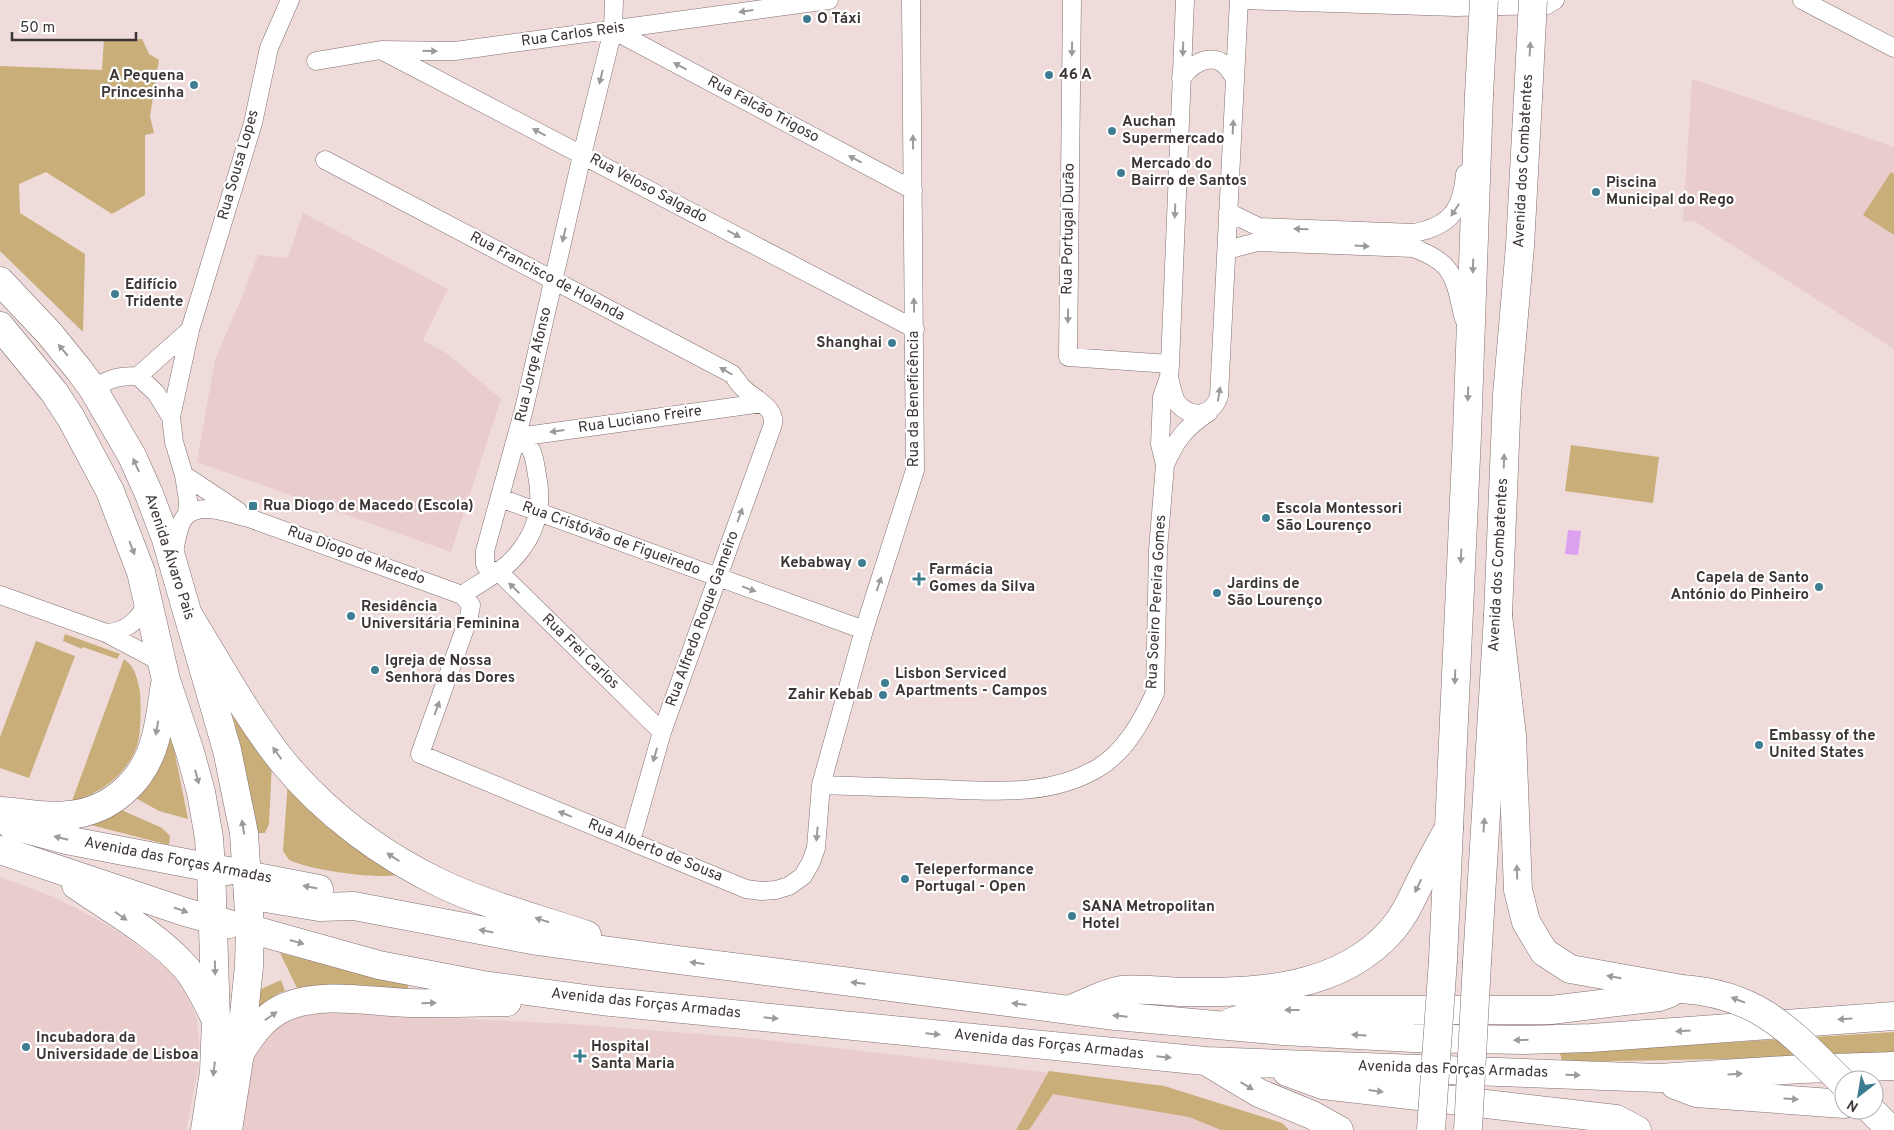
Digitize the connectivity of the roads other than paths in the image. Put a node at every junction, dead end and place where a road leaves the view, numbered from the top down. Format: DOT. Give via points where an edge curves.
graph roads {
  1 [pos="290,0"];
  2 [pos="614,0"];
  3 [pos="829,0"];
  4 [pos="911,0"];
  5 [pos="1072,0"];
  6 [pos="1185,0"];
  7 [pos="1239,0"];
  8 [pos="1484,0"];
  9 [pos="1533,0"];
  10 [pos="1555,0"];
  11 [pos="1802,0"];
  12 [pos="612,30"];
  13 [pos="1894,48"];
  14 [pos="381,50"];
  15 [pos="316,60"];
  16 [pos="1181,78"];
  17 [pos="1235,80"];
  18 [pos="1479,95"];
  19 [pos="582,155"];
  20 [pos="325,160"];
  21 [pos="913,190"];
  22 [pos="1228,212"];
  23 [pos="1226,250"];
  24 [pos="554,280"];
  25 [pos="0,281"];
  26 [pos="0,326"];
  27 [pos="915,329"];
  28 [pos="190,330"];
  29 [pos="1470,345"];
  30 [pos="1169,371"];
  31 [pos="138,376"];
  32 [pos="93,389"];
  33 [pos="762,403"];
  34 [pos="1209,412"];
  35 [pos="171,417"];
  36 [pos="71,418"];
  37 [pos="518,437"];
  38 [pos="1165,465"];
  39 [pos="184,475"];
  40 [pos="500,498"];
  41 [pos="538,512"];
  42 [pos="187,515"];
  43 [pos="249,518"];
  44 [pos="172,559"];
  45 [pos="498,571"];
  46 [pos="718,577"];
  47 [pos="0,595"];
  48 [pos="462,595"];
  49 [pos="148,601"];
  50 [pos="1498,615"];
  51 [pos="189,616"];
  52 [pos="864,630"];
  53 [pos="106,633"];
  54 [pos="164,671"];
  55 [pos="662,732"];
  56 [pos="821,785"];
  57 [pos="0,811"];
  58 [pos="0,821"];
  59 [pos="1449,828"];
  60 [pos="631,841"];
  61 [pos="0,850"];
  62 [pos="52,868"];
  63 [pos="211,868"];
  64 [pos="247,885"];
  65 [pos="213,920"];
  66 [pos="250,929"];
  67 [pos="655,957"];
  68 [pos="1672,987"];
  69 [pos="601,1000"];
  70 [pos="1068,1010"];
  71 [pos="1894,1016"];
  72 [pos="216,1020"];
  73 [pos="1220,1026"];
  74 [pos="240,1053"];
  75 [pos="1205,1061"];
  76 [pos="1262,1063"];
  77 [pos="1894,1066"];
  78 [pos="1834,1074"];
  79 [pos="1658,1078"];
  80 [pos="1834,1103"];
  81 [pos="1881,1120"];
  82 [pos="205,1130"];
  83 [pos="228,1130"];
  84 [pos="1339,1130"];
  85 [pos="1431,1130"];
  86 [pos="1468,1130"];
  87 [pos="1637,1130"];
  88 [pos="1891,1130"];
  1 -- 28 [label="street, Rua Sousa Lopes" via="269,48 253,122"];
  2 -- 12 [label="street, Rua Jorge Afonso"];
  3 -- 12 [label="street, Rua Carlos Reis, one-way"];
  21 -- 4 [label="street, Rua da Beneficência, one-way"];
  5 -- 30 [label="street, Rua Portugal Durão, one-way" via="1068,356"];
  6 -- 16 [label="street, Rua Soeiro Pereira Gomes, one-way"];
  7 -- 10 [label="street" via="1456,7 1547,5"];
  7 -- 17 [label="street, Rua Soeiro Pereira Gomes"];
  8 -- 18 [label="main road, bridge"];
  50 -- 9 [label="main road, Avenida dos Combatentes, one-way, bridge" via="1507,395 1520,246"];
  11 -- 13 [label="street"];
  14 -- 12 [label="street, Rua Carlos Reis, one-way" via="455,51"];
  12 -- 19 [label="street, Rua Jorge Afonso, one-way"];
  21 -- 12 [label="street, Rua Falcão Trigoso, one-way"];
  14 -- 15 [label="street, Rua Carlos Reis"];
  19 -- 14 [label="street, Rua Veloso Salgado, one-way"];
  16 -- 17 [label="street" via="1197,62 1215,60 1231,71"];
  16 -- 30 [label="street, Rua Soeiro Pereira Gomes, one-way"];
  22 -- 17 [label="street, Rua Soeiro Pereira Gomes, one-way"];
  18 -- 22 [label="street, one-way" via="1468,140 1461,200 1448,220 1432,230 1414,233 1259,227"];
  18 -- 29 [label="main road, one-way"];
  19 -- 24 [label="street, Rua Jorge Afonso, one-way"];
  19 -- 27 [label="street, Rua Veloso Salgado, one-way"];
  20 -- 24 [label="street, Rua Francisco de Holanda"];
  27 -- 21 [label="street, Rua da Beneficência, one-way"];
  22 -- 23 [label="street, Rua Soeiro Pereira Gomes"];
  23 -- 29 [label="street, one-way" via="1257,242 1413,248 1430,254 1448,268 1455,281"];
  34 -- 23 [label="street, Rua Soeiro Pereira Gomes, one-way" via="1216,406 1219,396"];
  33 -- 24 [label="street, Rua Francisco de Holanda, one-way" via="742,388 732,374"];
  24 -- 37 [label="street, Rua Jorge Afonso"];
  32 -- 25 [label="main road, Avenida Álvaro Pais, one-way" via="64,350"];
  26 -- 36 [label="main road, Avenida Álvaro Pais" via="49,385"];
  52 -- 27 [label="street, Rua da Beneficência, one-way" via="915,470"];
  28 -- 31 [label="street"];
  28 -- 35 [label="street, Rua Sousa Lopes"];
  29 -- 59 [label="main road, one-way"];
  30 -- 34 [label="street, Rua Soeiro Pereira Gomes" via="1178,403 1189,412"];
  30 -- 38 [label="street, Rua Soeiro Pereira Gomes" via="1162,397 1160,444"];
  31 -- 32 [label="street" via="120,376"];
  31 -- 35 [label="street" via="156,393"];
  32 -- 36 [label="main road"];
  44 -- 32 [label="main road, Avenida Álvaro Pais, one-way" via="157,513 132,456"];
  33 -- 37 [label="street, Rua Luciano Freire, one-way"];
  46 -- 33 [label="street, Rua Alfredo Roque Gameiro, one-way" via="774,422 770,410"];
  34 -- 38 [label="street, Rua Soeiro Pereira Gomes" via="1182,433"];
  35 -- 39 [label="street, Rua Sousa Lopes" via="174,442"];
  36 -- 49 [label="main road, Avenida Álvaro Pais, one-way" via="110,491 141,572"];
  37 -- 40 [label="street, Rua Jorge Afonso"];
  37 -- 41 [label="street" via="527,442 534,456 540,491"];
  38 -- 56 [label="street, Rua Soeiro Pereira Gomes" via="1158,550 1155,693 1145,714 1118,752 1100,768 1046,788 997,790"];
  39 -- 42 [label="street, Rua Sousa Lopes"];
  39 -- 43 [label="street, Rua Diogo de Macedo"];
  40 -- 41 [label="street, Rua Cristóvão de Figueiredo"];
  40 -- 45 [label="street, Rua Frei Carlos" via="485,557 488,569"];
  41 -- 45 [label="street" via="535,527 526,543 509,564"];
  41 -- 46 [label="street, Rua Cristóvão de Figueiredo"];
  42 -- 43 [label="street, Rua Diogo de Macedo" via="202,510"];
  42 -- 44 [label="street" via="181,524"];
  43 -- 48 [label="street, Rua Diogo de Macedo"];
  44 -- 51 [label="main road, Avenida Álvaro Pais"];
  45 -- 48 [label="street"];
  55 -- 45 [label="street, Rua Frei Carlos, one-way"];
  46 -- 52 [label="street, Rua Cristóvão de Figueiredo, one-way"];
  46 -- 55 [label="street, Rua Alfredo Roque Gameiro"];
  47 -- 53 [label="street"];
  60 -- 48 [label="street, Rua Alberto de Sousa, one-way" via="420,754 469,617 471,605"];
  49 -- 53 [label="street" via="143,612 127,628"];
  49 -- 54 [label="main road, Avenida Álvaro Pais"];
  68 -- 50 [label="main road, one-way" via="1570,969 1544,952 1526,922 1518,890 1512,736"];
  86 -- 50 [label="main road, Avenida dos Combatentes, one-way, bridge"];
  64 -- 51 [label="main road, Avenida Álvaro Pais, one-way" via="244,833 227,750"];
  67 -- 51 [label="main road, one-way" via="446,886 407,866 368,840 328,808 283,762"];
  52 -- 56 [label="street, Rua da Beneficência"];
  53 -- 54 [label="street"];
  54 -- 57 [label="main road, one-way" via="151,753 139,776 124,792 97,809 68,816"];
  54 -- 63 [label="main road, Avenida Álvaro Pais, one-way" via="201,792"];
  55 -- 60 [label="street, Rua Alfredo Roque Gameiro, one-way"];
  56 -- 60 [label="street, Rua Alberto de Sousa, one-way" via="816,848 811,862 803,876 776,890 746,889"];
  63 -- 58 [label="main road, Avenida das Forças Armadas, one-way" via="66,840"];
  59 -- 70 [label="main road, one-way" via="1403,916 1364,956 1328,974 1275,988 1203,992 1121,990"];
  59 -- 85 [label="main road, bridge"];
  61 -- 62 [label="main road, Avenida das Forças Armadas"];
  62 -- 65 [label="main road, Avenida das Forças Armadas, one-way"];
  62 -- 72 [label="main road, one-way" via="174,955 202,992"];
  63 -- 64 [label="main road, Avenida das Forças Armadas"];
  63 -- 65 [label="main road, Avenida Álvaro Pais"];
  64 -- 65 [label="main road, Avenida das Forças Armadas" via="220,904"];
  64 -- 66 [label="main road, Avenida Álvaro Pais"];
  67 -- 64 [label="main road, Avenida das Forças Armadas, one-way" via="537,941 354,906 320,889"];
  65 -- 66 [label="main road, Avenida das Forças Armadas"];
  65 -- 72 [label="main road, Avenida Álvaro Pais, one-way"];
  66 -- 69 [label="main road, Avenida das Forças Armadas, one-way" via="423,974"];
  66 -- 74 [label="main road, Avenida Álvaro Pais"];
  70 -- 67 [label="main road, Avenida das Forças Armadas, one-way"];
  68 -- 73 [label="main road, one-way" via="1659,997 1551,1010 1270,1010"];
  78 -- 68 [label="main road, one-way, bridge" via="1786,1027 1759,1009 1730,997"];
  74 -- 69 [label="main road, one-way" via="253,1032 269,1016 310,1000 412,1003"];
  69 -- 75 [label="main road, Avenida das Forças Armadas, one-way"];
  73 -- 70 [label="main road, Avenida das Forças Armadas, one-way"];
  71 -- 73 [label="main road, Avenida das Forças Armadas, one-way" via="1524,1040 1292,1032"];
  72 -- 82 [label="main road, Avenida Álvaro Pais, one-way" via="215,1058"];
  74 -- 83 [label="main road, Avenida Álvaro Pais"];
  75 -- 76 [label="main road, Avenida das Forças Armadas"];
  75 -- 84 [label="main road, one-way" via="1259,1093"];
  76 -- 79 [label="main road, Avenida das Forças Armadas, one-way"];
  76 -- 87 [label="main road, one-way" via="1323,1085 1616,1119"];
  79 -- 77 [label="main road, Avenida das Forças Armadas, one-way"];
  79 -- 80 [label="main road, one-way" via="1696,1093"];
  81 -- 88 [label="main road"];
}
